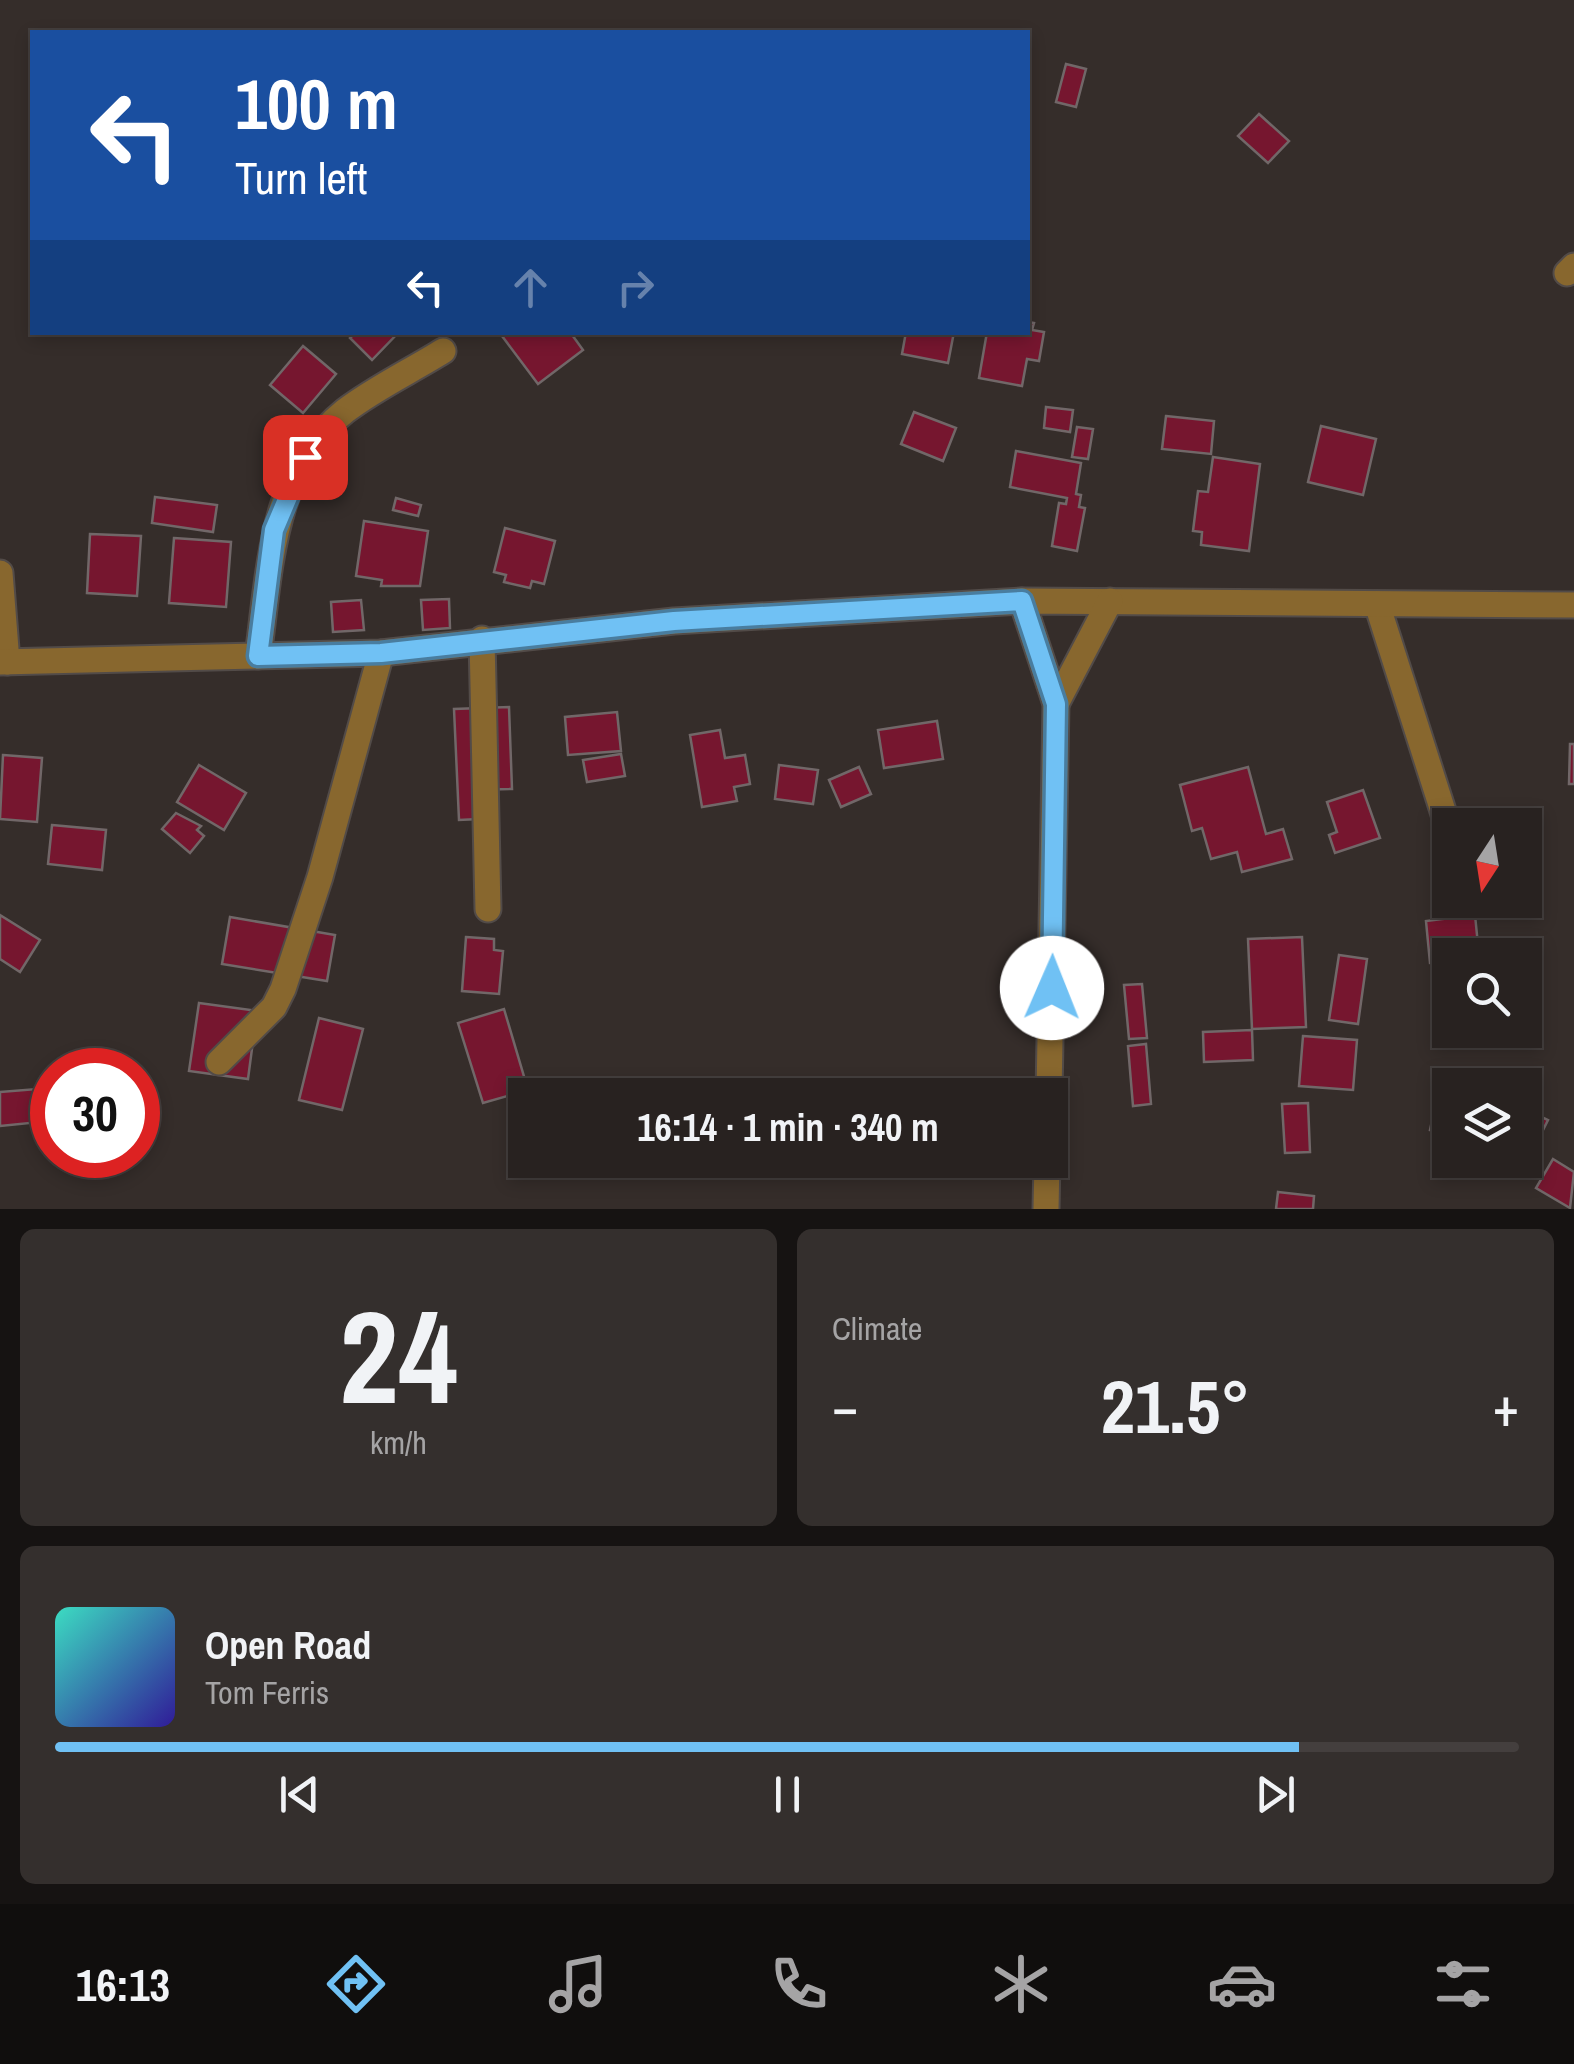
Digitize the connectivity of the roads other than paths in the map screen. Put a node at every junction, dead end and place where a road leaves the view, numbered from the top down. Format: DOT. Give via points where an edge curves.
graph roads {
  1 [pos="444,352"];
  2 [pos="0,573"];
  3 [pos="1110,600"];
  4 [pos="1022,601"];
  5 [pos="1377,604"];
  6 [pos="1574,604"];
  7 [pos="482,639"];
  8 [pos="381,653"];
  9 [pos="258,656"];
  10 [pos="3,662"];
  11 [pos="1056,704"];
  12 [pos="1442,808"];
  13 [pos="488,909"];
  14 [pos="220,1062"];
  15 [pos="1049,1078"];
  16 [pos="1047,1178"];
  17 [pos="1046,1209"];
  1 -- 9 [label="street" via="346,411 294,474 274,530"];
  2 -- 10 [label="street"];
  3 -- 4 [label="street"];
  3 -- 5 [label="street"];
  3 -- 11 [label="street"];
  4 -- 7 [label="street"];
  4 -- 11 [label="street"];
  5 -- 6 [label="street"];
  5 -- 12 [label="street"];
  7 -- 8 [label="street"];
  7 -- 13 [label="street"];
  8 -- 9 [label="street"];
  8 -- 14 [label="street" via="283,989 264,1019"];
  9 -- 10 [label="street"];
  11 -- 15 [label="street"];
  16 -- 17 [label="street"];
}
